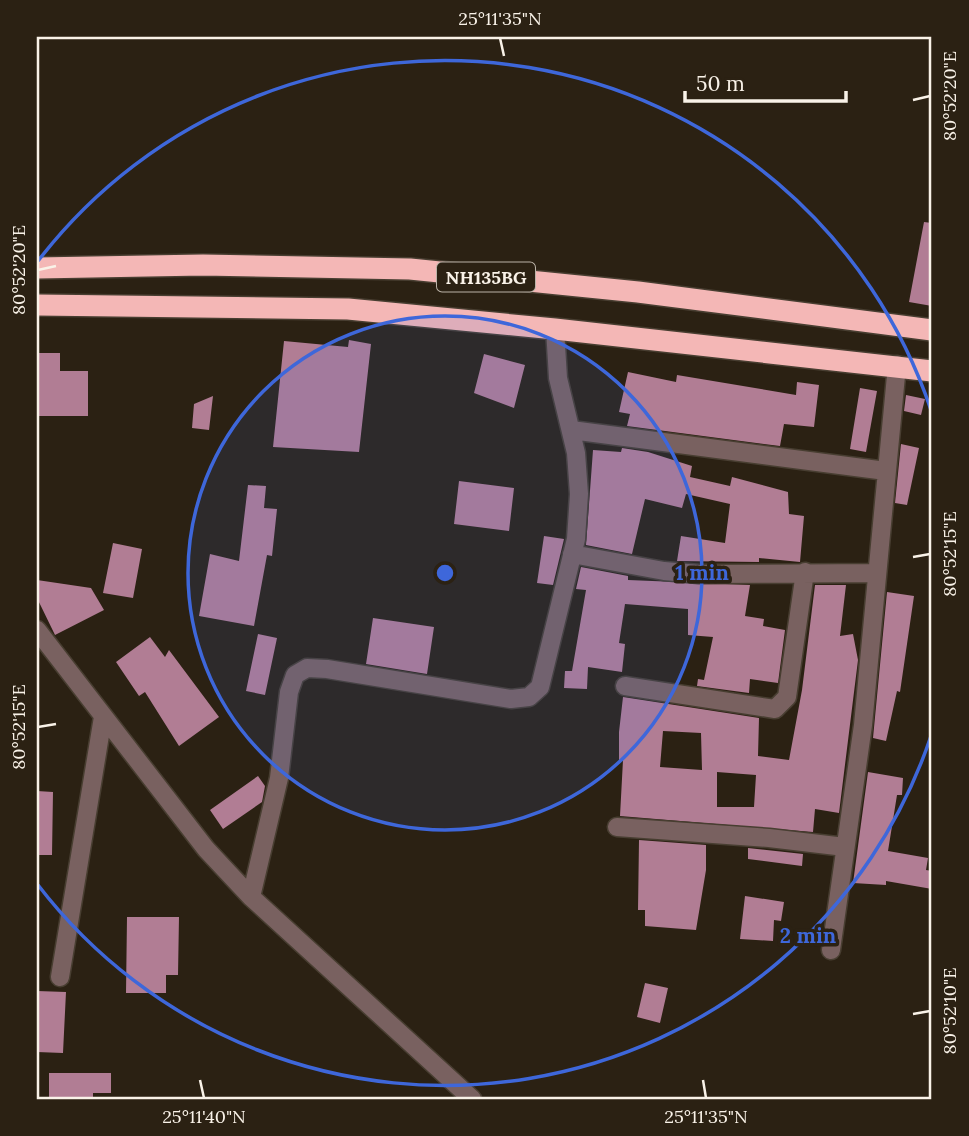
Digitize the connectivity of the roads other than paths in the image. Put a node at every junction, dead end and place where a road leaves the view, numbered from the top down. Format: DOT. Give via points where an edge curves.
graph roads {
  1 [pos="37,268"];
  2 [pos="37,305"];
  3 [pos="555,329"];
  4 [pos="932,330"];
  5 [pos="897,365"];
  6 [pos="932,371"];
  7 [pos="571,430"];
  8 [pos="886,471"];
  9 [pos="572,554"];
  10 [pos="805,572"];
  11 [pos="876,573"];
  12 [pos="37,630"];
  13 [pos="625,686"];
  14 [pos="103,717"];
  15 [pos="617,827"];
  16 [pos="845,847"];
  17 [pos="251,897"];
  18 [pos="831,950"];
  19 [pos="60,977"];
  20 [pos="472,1099"];
  1 -- 4 [label="highway, NH135BG" via="410,269"];
  2 -- 3 [label="highway, NH135BG" via="348,309"];
  3 -- 5 [label="highway, NH135BG"];
  3 -- 7 [label="street" via="558,378"];
  5 -- 6 [label="highway, NH135BG"];
  5 -- 8 [label="street"];
  7 -- 8 [label="street"];
  7 -- 9 [label="street" via="579,494"];
  8 -- 11 [label="street"];
  9 -- 10 [label="street" via="663,571"];
  9 -- 17 [label="street" via="547,668 540,687 529,697 468,694 327,669 307,668 295,675 279,778"];
  10 -- 11 [label="street"];
  10 -- 13 [label="street" via="783,704 764,710"];
  11 -- 16 [label="street" via="861,737"];
  12 -- 14 [label="street"];
  14 -- 17 [label="street" via="206,849"];
  14 -- 19 [label="street"];
  15 -- 16 [label="street"];
  16 -- 18 [label="street"];
  17 -- 20 [label="street"];
}
